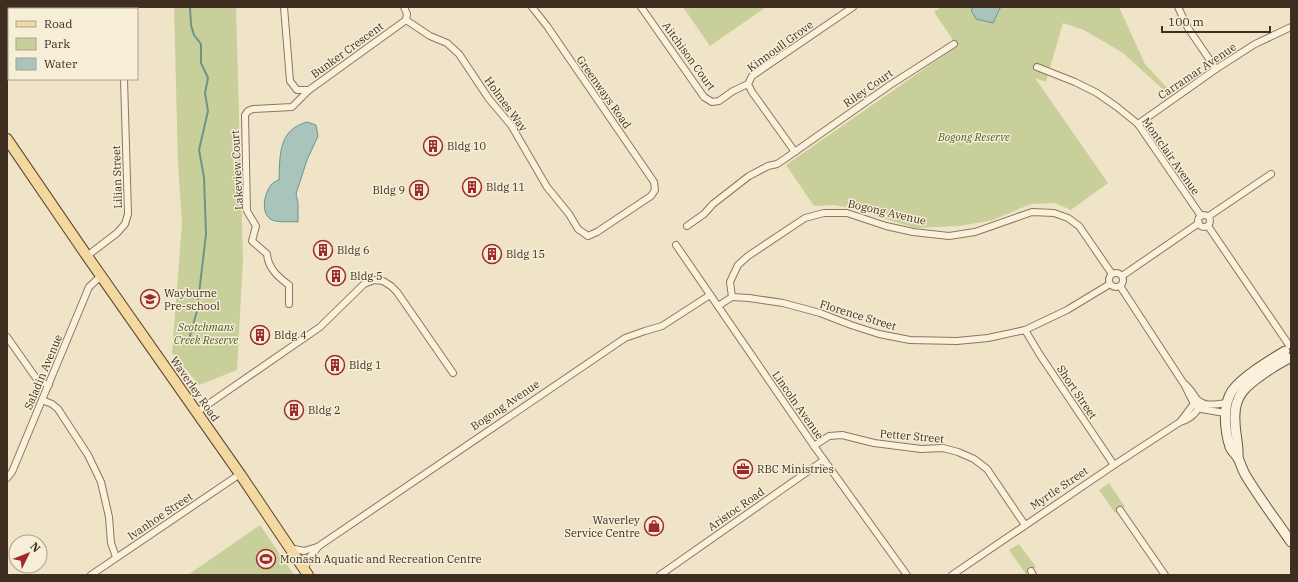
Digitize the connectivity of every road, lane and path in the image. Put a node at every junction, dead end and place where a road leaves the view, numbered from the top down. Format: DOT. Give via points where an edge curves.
graph roads {
  1 [pos="284,7"];
  2 [pos="404,7"];
  3 [pos="532,7"];
  4 [pos="641,7"];
  5 [pos="853,7"];
  6 [pos="1178,7"];
  7 [pos="406,20"];
  8 [pos="1291,27"];
  9 [pos="954,44"];
  10 [pos="1037,67"];
  11 [pos="1216,69"];
  12 [pos="124,80"];
  13 [pos="748,84"];
  14 [pos="308,90"];
  15 [pos="1138,124"];
  16 [pos="7,139"];
  17 [pos="795,152"];
  18 [pos="1271,174"];
  19 [pos="1201,216"];
  20 [pos="1209,216"];
  21 [pos="1199,223"];
  22 [pos="687,226"];
  23 [pos="1208,226"];
  24 [pos="588,236"];
  25 [pos="676,245"];
  26 [pos="87,256"];
  27 [pos="1112,274"];
  28 [pos="101,276"];
  29 [pos="1122,276"];
  30 [pos="1110,284"];
  31 [pos="1120,286"];
  32 [pos="710,295"];
  33 [pos="732,297"];
  34 [pos="289,304"];
  35 [pos="718,306"];
  36 [pos="1025,330"];
  37 [pos="7,337"];
  38 [pos="1289,351"];
  39 [pos="453,373"];
  40 [pos="49,385"];
  41 [pos="42,400"];
  42 [pos="1227,403"];
  43 [pos="1198,404"];
  44 [pos="197,412"];
  45 [pos="1226,413"];
  46 [pos="814,446"];
  47 [pos="1238,458"];
  48 [pos="824,460"];
  49 [pos="1114,465"];
  50 [pos="240,474"];
  51 [pos="7,478"];
  52 [pos="1120,510"];
  53 [pos="1024,525"];
  54 [pos="1291,542"];
  55 [pos="319,546"];
  56 [pos="289,548"];
  57 [pos="116,557"];
  58 [pos="306,572"];
  59 [pos="91,575"];
  60 [pos="660,575"];
  61 [pos="907,575"];
  62 [pos="952,575"];
  63 [pos="1166,575"];
  1 -- 14 [label="street, Bunker Crescent" via="290,81 297,90"];
  2 -- 7 [label="street"];
  3 -- 24 [label="street, Greenways Road" via="654,182 655,190 651,196"];
  4 -- 13 [label="street, Aitchison Court" via="704,97 712,102 719,101 732,91"];
  5 -- 13 [label="street, Kinnoull Grove" via="752,76"];
  6 -- 11 [label="street" via="1188,28"];
  7 -- 14 [label="street, Bunker Crescent"];
  7 -- 24 [label="street, Holmes Way" via="424,33 447,43 459,54 489,99 511,126 547,187 578,229"];
  8 -- 11 [label="street, Carramar Avenue" via="1255,44"];
  9 -- 17 [label="street, Riley Court" via="890,84"];
  10 -- 15 [label="street, Montclair Avenue" via="1096,93 1117,106"];
  11 -- 15 [label="street, Carramar Avenue"];
  12 -- 26 [label="street, Lilian Street" via="128,214 125,224 117,233"];
  13 -- 17 [label="street, Kinnoull Grove"];
  14 -- 34 [label="street, Lakeview Court" via="292,107 253,109 245,115 247,211 256,226 252,241 267,254 267,262 278,278 289,284"];
  15 -- 19 [label="street, Montclair Avenue"];
  16 -- 26 [label="main road, Waverley Road"];
  17 -- 22 [label="street, Riley Court" via="777,164 750,176"];
  18 -- 20 [label="street"];
  19 -- 20 [label="street"];
  19 -- 21 [label="street" via="1198,219"];
  20 -- 23 [label="street"];
  21 -- 23 [label="street" via="1201,226"];
  21 -- 29 [label="street"];
  23 -- 38 [label="street"];
  25 -- 32 [label="street, Lincoln Avenue"];
  26 -- 28 [label="main road, Waverley Road"];
  27 -- 29 [label="street" via="1118,273"];
  27 -- 30 [label="street"];
  27 -- 33 [label="street, Bogong Avenue" via="1079,226 1054,212 1032,212 975,232 949,236 886,226 847,213 824,213 805,218 738,265 730,282"];
  28 -- 40 [label="street, Saladin Avenue" via="89,287"];
  28 -- 44 [label="main road, Waverley Road"];
  29 -- 31 [label="street" via="1124,280"];
  30 -- 31 [label="street" via="1116,288"];
  30 -- 36 [label="street, Florence Street" via="1067,310"];
  31 -- 43 [label="street"];
  32 -- 35 [label="street, Lincoln Avenue"];
  32 -- 55 [label="street, Bogong Avenue" via="662,326 625,338"];
  33 -- 35 [label="street"];
  33 -- 36 [label="street, Florence Street" via="783,303 872,332 910,340 957,341"];
  35 -- 46 [label="street, Lincoln Avenue"];
  36 -- 49 [label="street, Short Street"];
  37 -- 40 [label="street" via="36,378"];
  38 -- 42 [label="street" via="1242,380 1232,391"];
  38 -- 47 [label="street" via="1278,364 1251,382 1236,403"];
  39 -- 44 [label="street" via="397,292 383,281 374,280 364,284 320,328"];
  40 -- 41 [label="street, Saladin Avenue"];
  41 -- 51 [label="street, Saladin Avenue" via="12,472"];
  41 -- 57 [label="street" via="58,409 88,454 101,482 109,517 111,543"];
  42 -- 43 [label="street"];
  42 -- 45 [label="street"];
  43 -- 45 [label="street" via="1204,410"];
  43 -- 49 [label="street, Myrtle Street" via="1183,416 1180,422"];
  44 -- 50 [label="main road, Waverley Road"];
  45 -- 47 [label="street" via="1226,429 1231,449"];
  46 -- 48 [label="street, Lincoln Avenue"];
  46 -- 53 [label="street, Petter Street" via="829,436 842,435 874,443 921,449 943,448 958,452 974,459 987,469"];
  47 -- 54 [label="street" via="1246,476"];
  48 -- 60 [label="street, Aristoc Road"];
  48 -- 61 [label="street, Lincoln Avenue"];
  49 -- 53 [label="street, Myrtle Street"];
  50 -- 56 [label="main road, Waverley Road"];
  50 -- 57 [label="street, Ivanhoe Street"];
  52 -- 63 [label="street"];
  53 -- 62 [label="street, Myrtle Street"];
  55 -- 56 [label="street, Bogong Avenue" via="304,551"];
  55 -- 58 [label="street, Bogong Avenue" via="309,558"];
  56 -- 58 [label="main road, Waverley Road"];
  57 -- 59 [label="street, Ivanhoe Street"];
}
